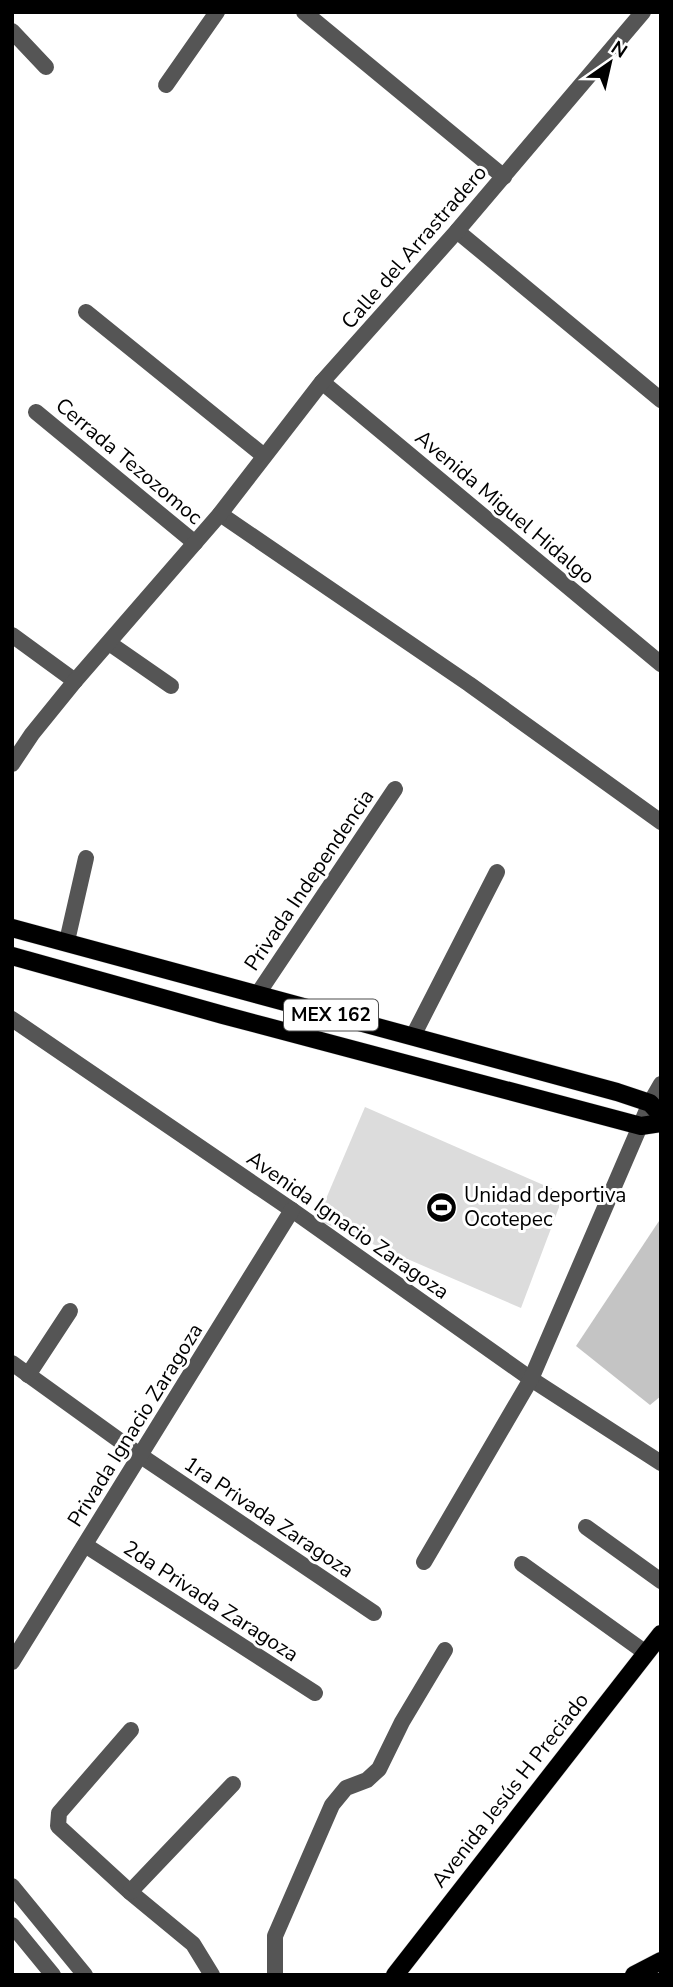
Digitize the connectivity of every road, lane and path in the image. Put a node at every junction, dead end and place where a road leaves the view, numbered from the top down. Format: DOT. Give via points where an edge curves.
graph roads {
  1 [pos="216,12"];
  2 [pos="304,12"];
  3 [pos="642,12"];
  4 [pos="13,33"];
  5 [pos="46,67"];
  6 [pos="166,85"];
  7 [pos="504,177"];
  8 [pos="457,232"];
  9 [pos="86,312"];
  10 [pos="322,382"];
  11 [pos="661,400"];
  12 [pos="36,412"];
  13 [pos="264,456"];
  14 [pos="220,514"];
  15 [pos="195,543"];
  16 [pos="12,635"];
  17 [pos="110,643"];
  18 [pos="661,664"];
  19 [pos="75,681"];
  20 [pos="171,686"];
  21 [pos="13,762"];
  22 [pos="395,789"];
  23 [pos="661,822"];
  24 [pos="86,858"];
  25 [pos="497,872"];
  26 [pos="12,928"];
  27 [pos="67,941"];
  28 [pos="12,956"];
  29 [pos="257,995"];
  30 [pos="12,1019"];
  31 [pos="413,1036"];
  32 [pos="661,1084"];
  33 [pos="656,1109"];
  34 [pos="661,1123"];
  35 [pos="641,1126"];
  36 [pos="292,1210"];
  37 [pos="70,1311"];
  38 [pos="12,1363"];
  39 [pos="28,1376"];
  40 [pos="531,1379"];
  41 [pos="141,1457"];
  42 [pos="661,1463"];
  43 [pos="586,1527"];
  44 [pos="85,1545"];
  45 [pos="424,1562"];
  46 [pos="522,1564"];
  47 [pos="661,1581"];
  48 [pos="374,1613"];
  49 [pos="661,1634"];
  50 [pos="445,1650"];
  51 [pos="646,1653"];
  52 [pos="12,1662"];
  53 [pos="315,1693"];
  54 [pos="131,1730"];
  55 [pos="233,1784"];
  56 [pos="12,1886"];
  57 [pos="130,1892"];
  58 [pos="12,1924"];
  59 [pos="661,1961"];
  60 [pos="53,1975"];
  61 [pos="85,1975"];
  62 [pos="212,1975"];
  63 [pos="275,1975"];
  64 [pos="395,1975"];
  65 [pos="634,1975"];
  1 -- 6 [label="street"];
  2 -- 7 [label="street"];
  3 -- 7 [label="street, Calle del Arrastradero"];
  4 -- 5 [label="street"];
  7 -- 8 [label="street, Calle del Arrastradero"];
  8 -- 10 [label="street, Calle del Arrastradero"];
  8 -- 11 [label="street"];
  9 -- 13 [label="street"];
  10 -- 13 [label="street, Calle del Arrastradero"];
  10 -- 18 [label="street, Avenida Miguel Hidalgo"];
  12 -- 15 [label="street, Cerrada Tezozomoc"];
  13 -- 14 [label="street, Calle del Arrastradero"];
  14 -- 15 [label="street, Calle del Arrastradero"];
  14 -- 23 [label="street"];
  15 -- 17 [label="street, Calle del Arrastradero"];
  16 -- 19 [label="street"];
  17 -- 19 [label="street, Calle del Arrastradero"];
  17 -- 20 [label="street"];
  19 -- 21 [label="street, Calle del Arrastradero"];
  22 -- 29 [label="street, Privada Independencia"];
  24 -- 27 [label="street"];
  25 -- 31 [label="street"];
  26 -- 27 [label="main road, MEX 162"];
  27 -- 29 [label="main road, MEX 162"];
  28 -- 35 [label="main road, MEX 162"];
  29 -- 31 [label="main road, MEX 162"];
  30 -- 36 [label="street, Avenida Ignacio Zaragoza"];
  31 -- 33 [label="main road, MEX 162"];
  32 -- 33 [label="street"];
  33 -- 35 [label="street"];
  34 -- 35 [label="main road, MEX 162"];
  35 -- 40 [label="street"];
  36 -- 40 [label="street, Avenida Ignacio Zaragoza"];
  36 -- 41 [label="street, Privada Ignacio Zaragoza"];
  37 -- 39 [label="street"];
  38 -- 39 [label="street, 1ra Privada Zaragoza"];
  39 -- 41 [label="street, 1ra Privada Zaragoza"];
  40 -- 42 [label="street, Avenida Ignacio Zaragoza"];
  40 -- 45 [label="street"];
  41 -- 44 [label="street, Privada Ignacio Zaragoza"];
  41 -- 48 [label="street, 1ra Privada Zaragoza"];
  43 -- 47 [label="street"];
  44 -- 52 [label="street, Privada Ignacio Zaragoza"];
  44 -- 53 [label="street, 2da Privada Zaragoza"];
  46 -- 51 [label="street"];
  49 -- 51 [label="main road, Avenida Jesús H Preciado"];
  50 -- 63 [label="street" via="379,1769 367,1780 346,1787 332,1805 275,1936"];
  51 -- 64 [label="main road, Avenida Jesús H Preciado"];
  54 -- 57 [label="street" via="57,1819 58,1826"];
  55 -- 57 [label="street"];
  56 -- 61 [label="street"];
  57 -- 62 [label="street" via="193,1944"];
  58 -- 60 [label="street"];
  59 -- 65 [label="main road"];
}
